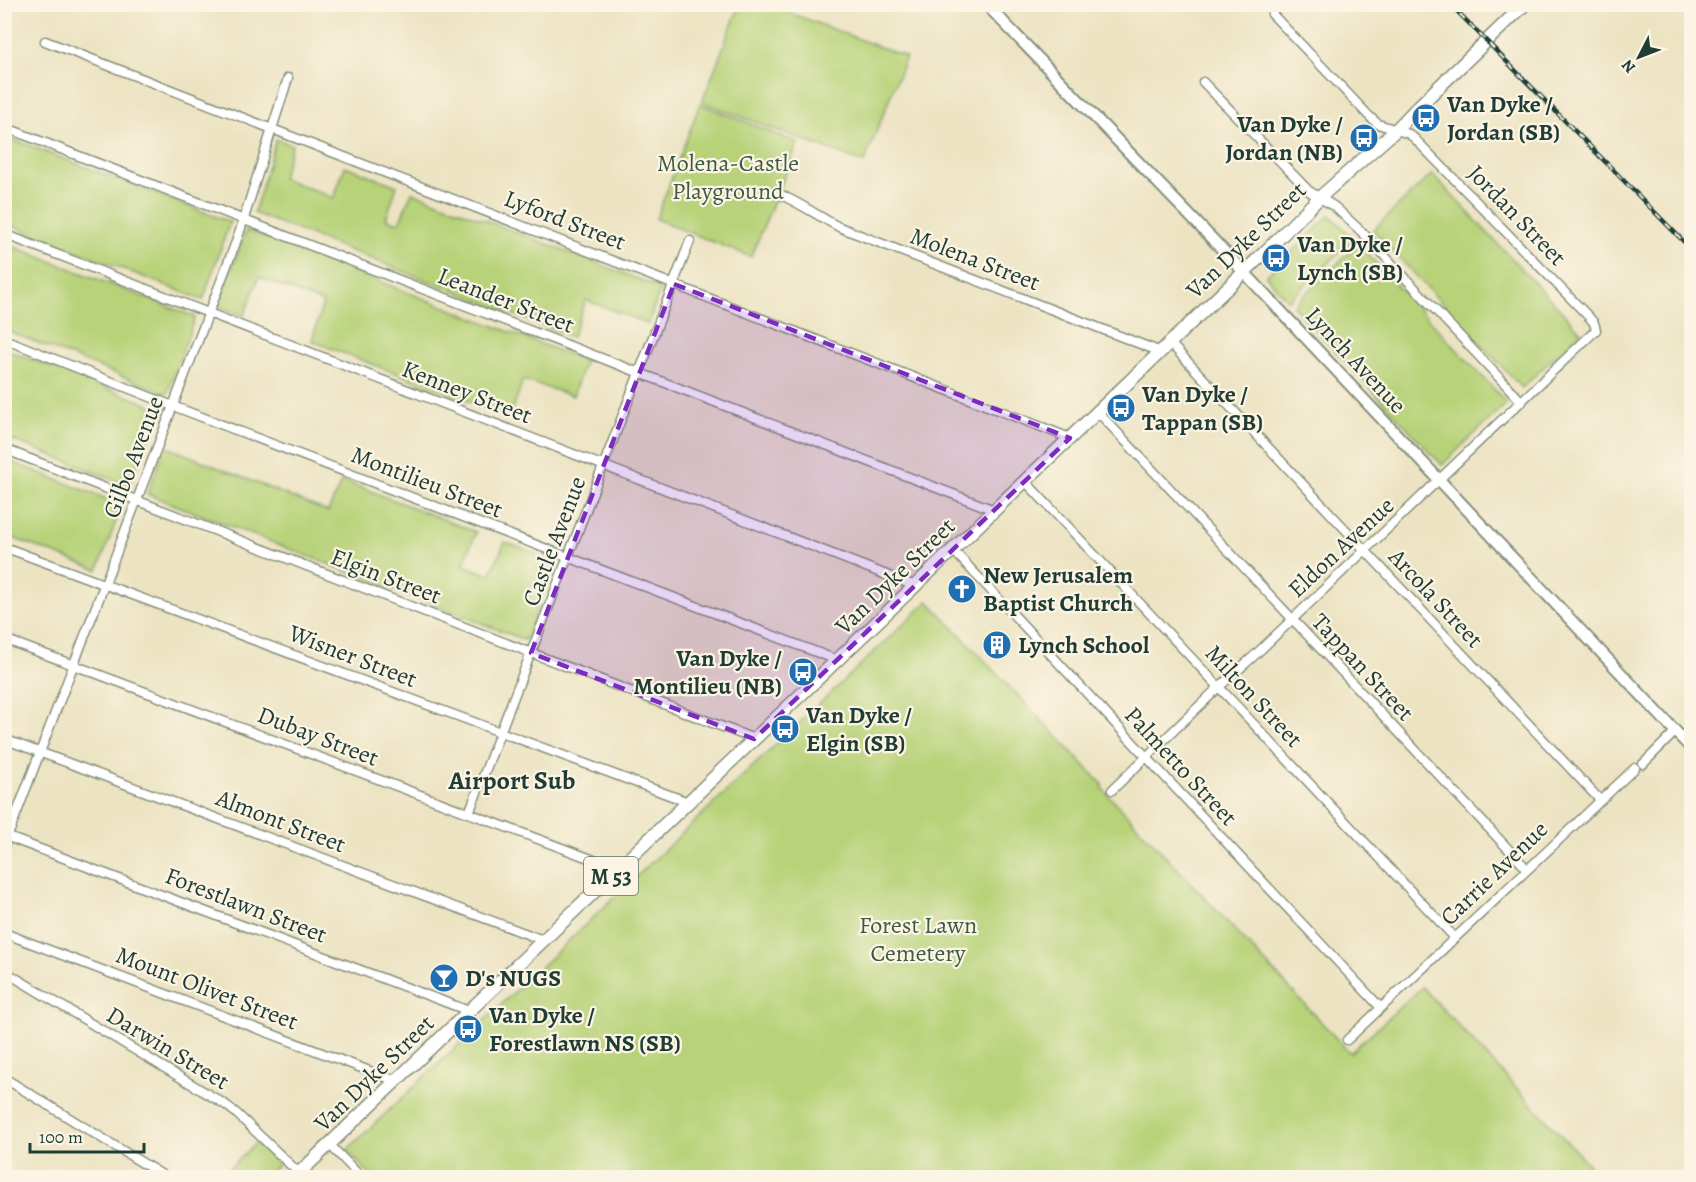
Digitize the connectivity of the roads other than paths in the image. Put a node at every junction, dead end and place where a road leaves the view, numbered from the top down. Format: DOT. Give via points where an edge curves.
graph roads {
  1 [pos="986,4"];
  2 [pos="1525,4"];
  3 [pos="1272,14"];
  4 [pos="45,41"];
  5 [pos="288,78"];
  6 [pos="1203,82"];
  7 [pos="4,127"];
  8 [pos="272,128"];
  9 [pos="1396,130"];
  10 [pos="779,194"];
  11 [pos="1319,198"];
  12 [pos="244,220"];
  13 [pos="4,234"];
  14 [pos="690,241"];
  15 [pos="1244,272"];
  16 [pos="674,284"];
  17 [pos="208,313"];
  18 [pos="1596,330"];
  19 [pos="4,339"];
  20 [pos="1166,347"];
  21 [pos="640,373"];
  22 [pos="1522,402"];
  23 [pos="173,406"];
  24 [pos="1098,412"];
  25 [pos="1070,438"];
  26 [pos="4,448"];
  27 [pos="604,466"];
  28 [pos="1440,480"];
  29 [pos="1025,481"];
  30 [pos="136,501"];
  31 [pos="994,510"];
  32 [pos="4,547"];
  33 [pos="953,550"];
  34 [pos="1365,550"];
  35 [pos="568,558"];
  36 [pos="105,584"];
  37 [pos="915,586"];
  38 [pos="1292,619"];
  39 [pos="4,639"];
  40 [pos="531,653"];
  41 [pos="837,660"];
  42 [pos="74,665"];
  43 [pos="1219,687"];
  44 [pos="501,732"];
  45 [pos="1675,732"];
  46 [pos="4,739"];
  47 [pos="754,739"];
  48 [pos="1692,749"];
  49 [pos="41,752"];
  50 [pos="1146,757"];
  51 [pos="1112,790"];
  52 [pos="1600,800"];
  53 [pos="688,802"];
  54 [pos="469,813"];
  55 [pos="8,837"];
  56 [pos="4,846"];
  57 [pos="618,869"];
  58 [pos="1527,869"];
  59 [pos="4,933"];
  60 [pos="1455,938"];
  61 [pos="543,940"];
  62 [pos="4,971"];
  63 [pos="1381,1008"];
  64 [pos="469,1011"];
  65 [pos="1347,1040"];
  66 [pos="4,1078"];
  67 [pos="396,1081"];
  68 [pos="329,1144"];
  69 [pos="297,1175"];
  70 [pos="167,1178"];
  71 [pos="362,1178"];
  1 -- 15 [label="street, Lynch Avenue"];
  2 -- 9 [label="main road, Van Dyke Street / M 53"];
  3 -- 9 [label="street, Jordan Street" via="1370,117"];
  4 -- 8 [label="street, Lyford Street"];
  5 -- 8 [label="street, Gilbo Avenue"];
  6 -- 11 [label="street"];
  7 -- 12 [label="street, Leander Street"];
  8 -- 12 [label="street, Gilbo Avenue"];
  8 -- 16 [label="street, Lyford Street"];
  9 -- 11 [label="main road, Van Dyke Street / M 53"];
  9 -- 18 [label="street, Jordan Street" via="1414,138 1588,316"];
  10 -- 20 [label="street, Molena Street" via="839,227"];
  11 -- 15 [label="main road, Van Dyke Street / M 53"];
  11 -- 22 [label="street" via="1364,234"];
  12 -- 17 [label="street, Gilbo Avenue"];
  12 -- 21 [label="street, Leander Street"];
  13 -- 17 [label="street, Kenney Street"];
  14 -- 16 [label="street, Castle Avenue"];
  15 -- 20 [label="main road, Van Dyke Street / M 53"];
  15 -- 28 [label="street, Lynch Avenue"];
  16 -- 21 [label="street, Castle Avenue"];
  16 -- 25 [label="street, Lyford Street"];
  17 -- 23 [label="street, Gilbo Avenue"];
  17 -- 27 [label="street, Kenney Street"];
  18 -- 22 [label="street, Eldon Avenue"];
  19 -- 23 [label="street, Montilieu Street"];
  20 -- 24 [label="main road, Van Dyke Street / M 53"];
  20 -- 34 [label="street, Arcola Street"];
  21 -- 27 [label="street, Castle Avenue"];
  21 -- 31 [label="street, Leander Street"];
  22 -- 28 [label="street, Eldon Avenue"];
  23 -- 30 [label="street, Gilbo Avenue"];
  23 -- 35 [label="street, Montilieu Street"];
  24 -- 25 [label="main road, Van Dyke Street / M 53"];
  24 -- 38 [label="street, Tappan Street"];
  25 -- 29 [label="main road, Van Dyke Street / M 53"];
  26 -- 30 [label="street, Elgin Street"];
  27 -- 35 [label="street, Castle Avenue"];
  27 -- 37 [label="street, Kenney Street"];
  28 -- 34 [label="street, Eldon Avenue"];
  28 -- 45 [label="street, Lynch Avenue"];
  29 -- 31 [label="main road, Van Dyke Street / M 53"];
  29 -- 43 [label="street, Milton Street"];
  30 -- 36 [label="street, Gilbo Avenue"];
  30 -- 40 [label="street, Elgin Street"];
  31 -- 33 [label="main road, Van Dyke Street / M 53"];
  32 -- 36 [label="street, Wisner Street"];
  33 -- 37 [label="main road, Van Dyke Street / M 53"];
  33 -- 50 [label="street, Palmetto Street"];
  34 -- 38 [label="street, Eldon Avenue"];
  34 -- 52 [label="street, Arcola Street"];
  35 -- 40 [label="street, Castle Avenue"];
  35 -- 41 [label="street, Montilieu Street"];
  36 -- 42 [label="street, Gilbo Avenue"];
  36 -- 44 [label="street, Wisner Street"];
  37 -- 41 [label="main road, Van Dyke Street / M 53"];
  38 -- 43 [label="street, Eldon Avenue"];
  38 -- 58 [label="street, Tappan Street"];
  39 -- 42 [label="street, Dubay Street"];
  40 -- 44 [label="street, Castle Avenue"];
  40 -- 47 [label="street, Elgin Street"];
  41 -- 47 [label="main road, Van Dyke Street / M 53"];
  42 -- 49 [label="street, Gilbo Avenue"];
  42 -- 54 [label="street, Dubay Street"];
  43 -- 50 [label="street, Eldon Avenue"];
  43 -- 60 [label="street, Milton Street"];
  44 -- 53 [label="street, Wisner Street"];
  44 -- 54 [label="street, Castle Avenue"];
  45 -- 48 [label="street, Lynch Avenue"];
  45 -- 52 [label="street, Carrie Avenue"];
  46 -- 49 [label="street, Almont Street"];
  47 -- 53 [label="main road, Van Dyke Street / M 53"];
  49 -- 55 [label="street, Gilbo Avenue"];
  49 -- 61 [label="street, Almont Street"];
  50 -- 51 [label="street, Eldon Avenue"];
  50 -- 63 [label="street, Palmetto Street"];
  52 -- 58 [label="street, Carrie Avenue"];
  53 -- 57 [label="main road, Van Dyke Street / M 53"];
  54 -- 57 [label="street, Dubay Street"];
  55 -- 56 [label="street, Gilbo Avenue"];
  55 -- 64 [label="street, Forestlawn Street"];
  57 -- 61 [label="main road, Van Dyke Street / M 53"];
  58 -- 60 [label="street, Carrie Avenue"];
  59 -- 67 [label="street, Mount Olivet Street"];
  60 -- 63 [label="street, Carrie Avenue"];
  61 -- 64 [label="main road, Van Dyke Street / M 53"];
  62 -- 69 [label="street, Darwin Street" via="226,1106"];
  63 -- 65 [label="street, Carrie Avenue"];
  64 -- 67 [label="main road, Van Dyke Street / M 53"];
  66 -- 70 [label="street"];
  67 -- 68 [label="main road, Van Dyke Street / M 53"];
  68 -- 69 [label="main road, Van Dyke Street / M 53"];
  68 -- 71 [label="street"];
}
